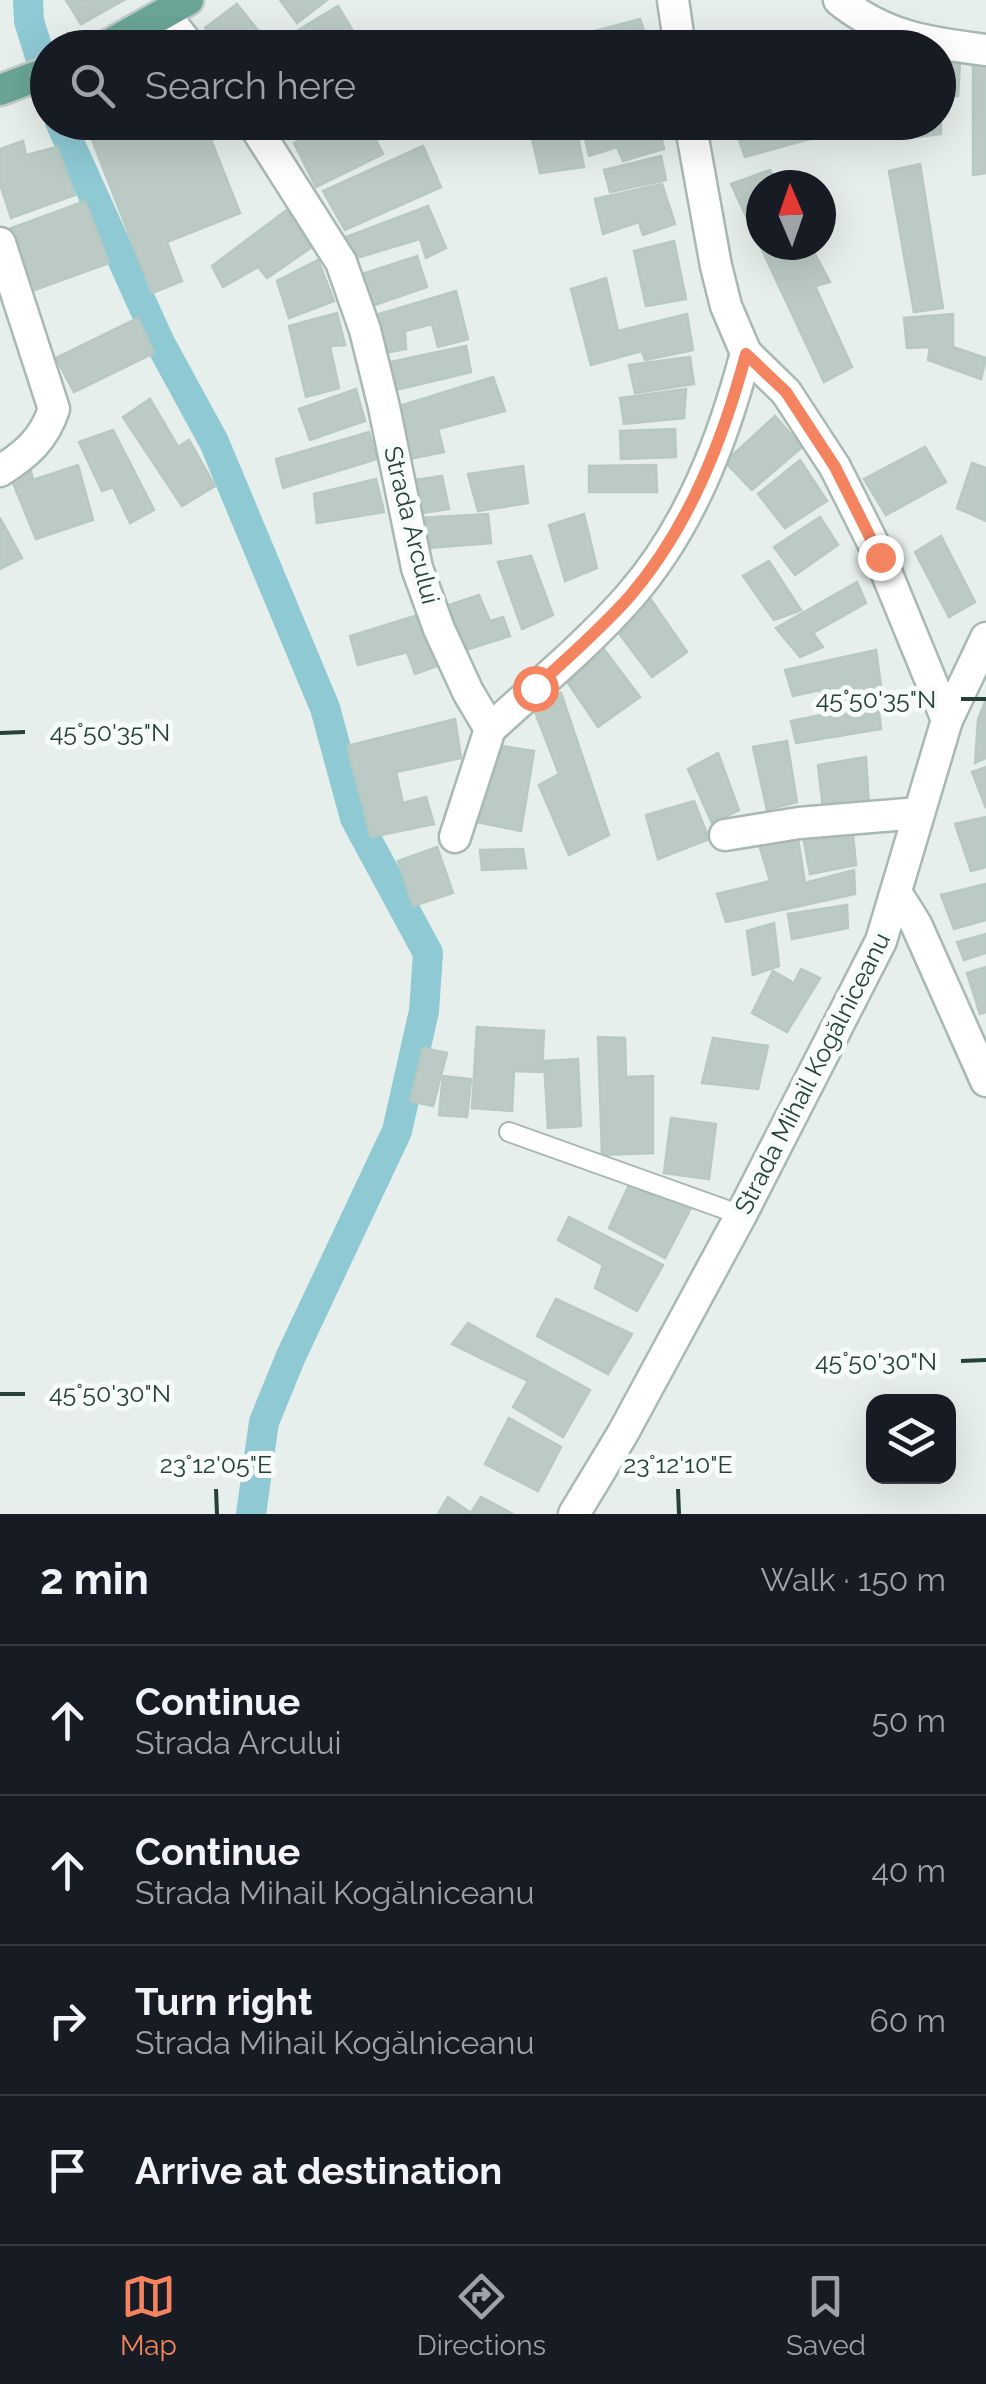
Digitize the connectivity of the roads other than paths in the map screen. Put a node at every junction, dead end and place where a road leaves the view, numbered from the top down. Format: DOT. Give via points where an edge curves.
graph roads {
  1 [pos="673,0"];
  2 [pos="839,0"];
  3 [pos="176,8"];
  4 [pos="136,30"];
  5 [pos="677,30"];
  6 [pos="889,30"];
  7 [pos="956,46"];
  8 [pos="986,50"];
  9 [pos="263,140"];
  10 [pos="693,140"];
  11 [pos="0,243"];
  12 [pos="746,354"];
  13 [pos="0,471"];
  14 [pos="986,638"];
  15 [pos="946,720"];
  16 [pos="490,729"];
  17 [pos="920,813"];
  18 [pos="725,835"];
  19 [pos="455,837"];
  20 [pos="897,894"];
  21 [pos="986,1081"];
  22 [pos="509,1132"];
  23 [pos="741,1214"];
  24 [pos="574,1514"];
  1 -- 5 [label="street"];
  2 -- 6 [label="street"];
  3 -- 4 [label="main road"];
  7 -- 8 [label="street"];
  9 -- 16 [label="street, Strada Arcului" via="341,262 374,368 417,568 446,645"];
  10 -- 12 [label="street" via="716,266"];
  11 -- 13 [label="street" via="54,408 35,445"];
  12 -- 15 [label="street" via="786,392 835,467 880,557"];
  12 -- 16 [label="street" via="713,459 678,526 607,621"];
  14 -- 15 [label="street, Strada Mihail Kogălniceanu"];
  15 -- 17 [label="street, Strada Mihail Kogălniceanu"];
  16 -- 19 [label="street"];
  17 -- 18 [label="street"];
  17 -- 20 [label="street, Strada Mihail Kogălniceanu"];
  20 -- 21 [label="street"];
  20 -- 23 [label="street, Strada Mihail Kogălniceanu" via="881,941"];
  22 -- 23 [label="lane"];
  23 -- 24 [label="street, Strada Mihail Kogălniceanu"];
}
